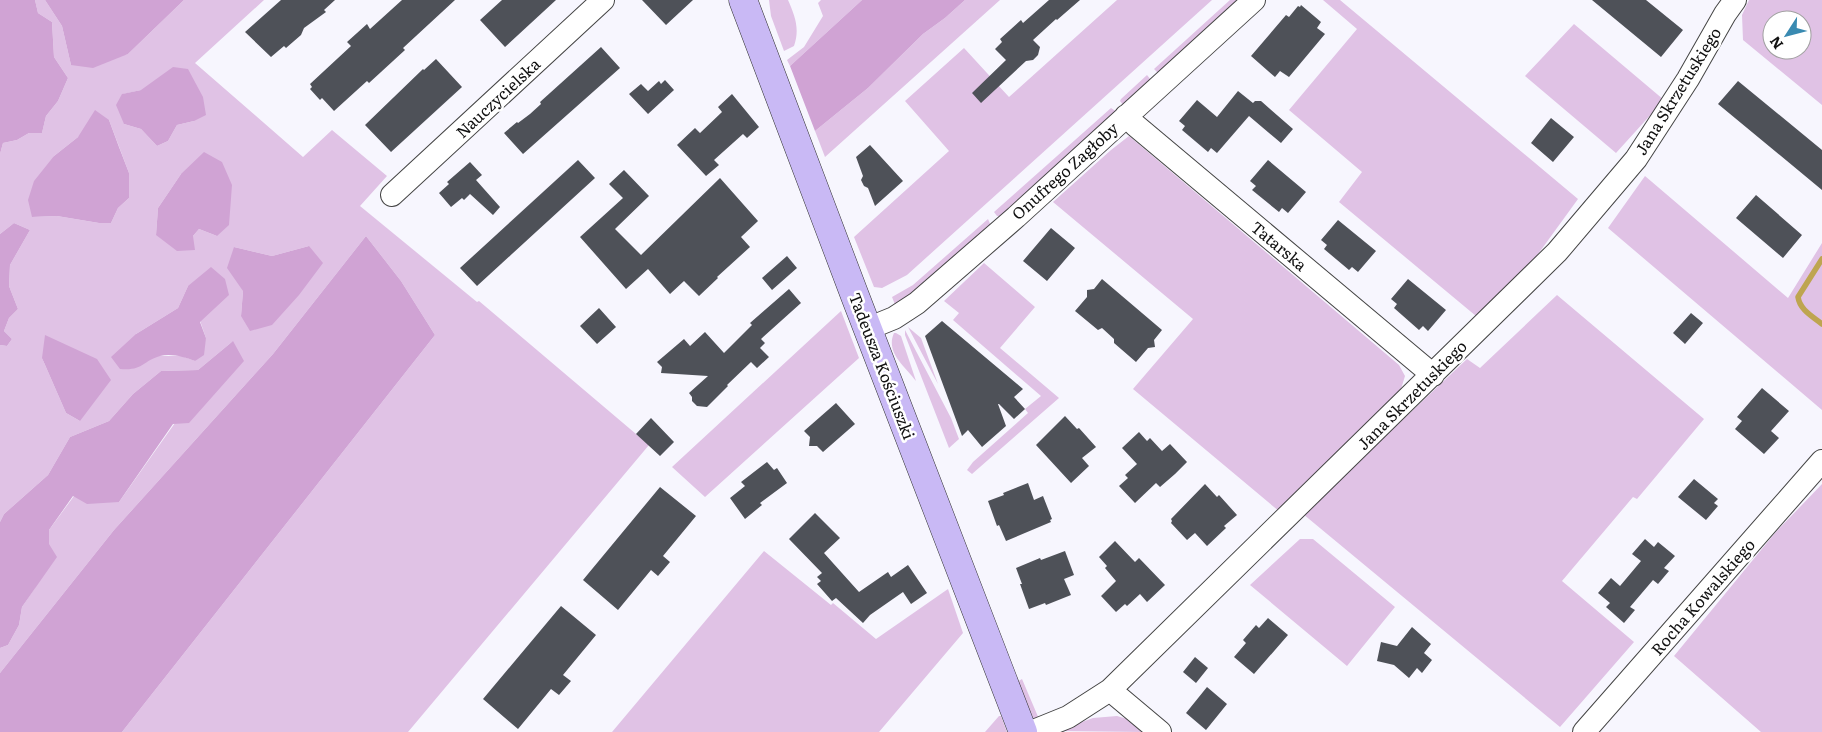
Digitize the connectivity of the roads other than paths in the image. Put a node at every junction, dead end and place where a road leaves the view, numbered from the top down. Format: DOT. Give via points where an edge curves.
graph roads {
  1 [pos="603,0"];
  2 [pos="743,0"];
  3 [pos="1254,0"];
  4 [pos="1736,0"];
  5 [pos="1126,116"];
  6 [pos="392,195"];
  7 [pos="867,329"];
  8 [pos="1432,375"];
  9 [pos="1822,461"];
  10 [pos="1110,690"];
  11 [pos="1023,732"];
  12 [pos="1031,732"];
  13 [pos="1160,732"];
  14 [pos="1584,732"];
  1 -- 6 [label="street, Nauczycielska"];
  2 -- 7 [label="street, Tadeusza Kościuszki"];
  3 -- 5 [label="street, Onufrego Zagłoby"];
  4 -- 8 [label="street, Jana Skrzetuskiego" via="1656,129 1616,184 1557,252"];
  5 -- 7 [label="street, Onufrego Zagłoby" via="917,303 894,318"];
  5 -- 8 [label="street, Tatarska"];
  7 -- 11 [label="street, Tadeusza Kościuszki"];
  8 -- 10 [label="street, Jana Skrzetuskiego"];
  9 -- 14 [label="street, Rocha Kowalskiego"];
  10 -- 12 [label="street, Jana Skrzetuskiego" via="1068,717"];
  10 -- 13 [label="street"];
}
